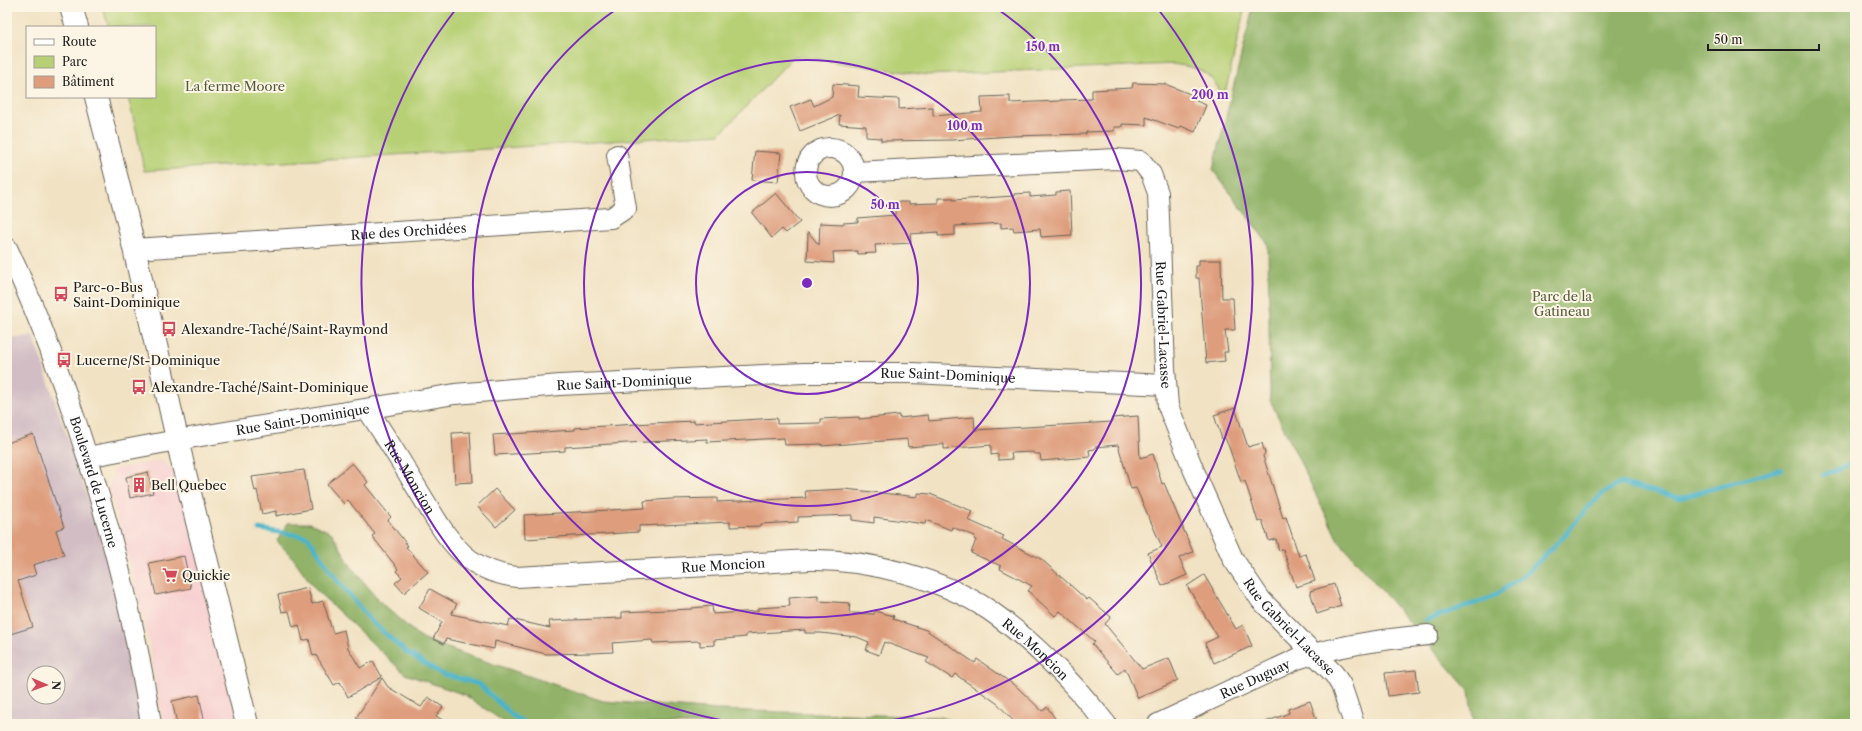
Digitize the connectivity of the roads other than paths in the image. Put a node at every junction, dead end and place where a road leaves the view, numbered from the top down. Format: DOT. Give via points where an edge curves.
graph roads {
  1 [pos="71,7"];
  2 [pos="77,26"];
  3 [pos="96,98"];
  4 [pos="617,155"];
  5 [pos="854,172"];
  6 [pos="7,248"];
  7 [pos="134,249"];
  8 [pos="1166,385"];
  9 [pos="368,410"];
  10 [pos="177,440"];
  11 [pos="87,457"];
  12 [pos="1428,635"];
  13 [pos="1313,654"];
  14 [pos="151,724"];
  15 [pos="247,724"];
  16 [pos="1106,724"];
  17 [pos="1158,724"];
  18 [pos="1354,724"];
  1 -- 2 [label="main road"];
  3 -- 7 [label="main road"];
  4 -- 7 [label="street, Rue des Orchidées" via="626,208 611,218"];
  5 -- 8 [label="street, Rue Gabriel-Lacasse" via="1123,158 1141,161 1151,174 1158,193"];
  6 -- 11 [label="street, Boulevard de Lucerne" via="55,362"];
  7 -- 10 [label="main road"];
  8 -- 9 [label="street, Rue Saint-Dominique" via="912,373 804,373 496,390 456,394"];
  8 -- 13 [label="street, Rue Gabriel-Lacasse" via="1168,406 1233,559 1261,600"];
  9 -- 10 [label="street, Rue Saint-Dominique"];
  9 -- 16 [label="street, Rue Moncion" via="453,543 469,558 500,576 517,578 810,560 832,560 882,568 943,588 988,610 1049,661"];
  10 -- 11 [label="street, Rue Saint-Dominique"];
  10 -- 15 [label="main road"];
  11 -- 14 [label="street, Boulevard de Lucerne" via="128,599"];
  12 -- 13 [label="street, Rue Duguay" via="1365,642"];
  13 -- 17 [label="street, Rue Duguay" via="1297,659"];
  13 -- 18 [label="street, Rue Gabriel-Lacasse" via="1334,674 1341,685"];
}
